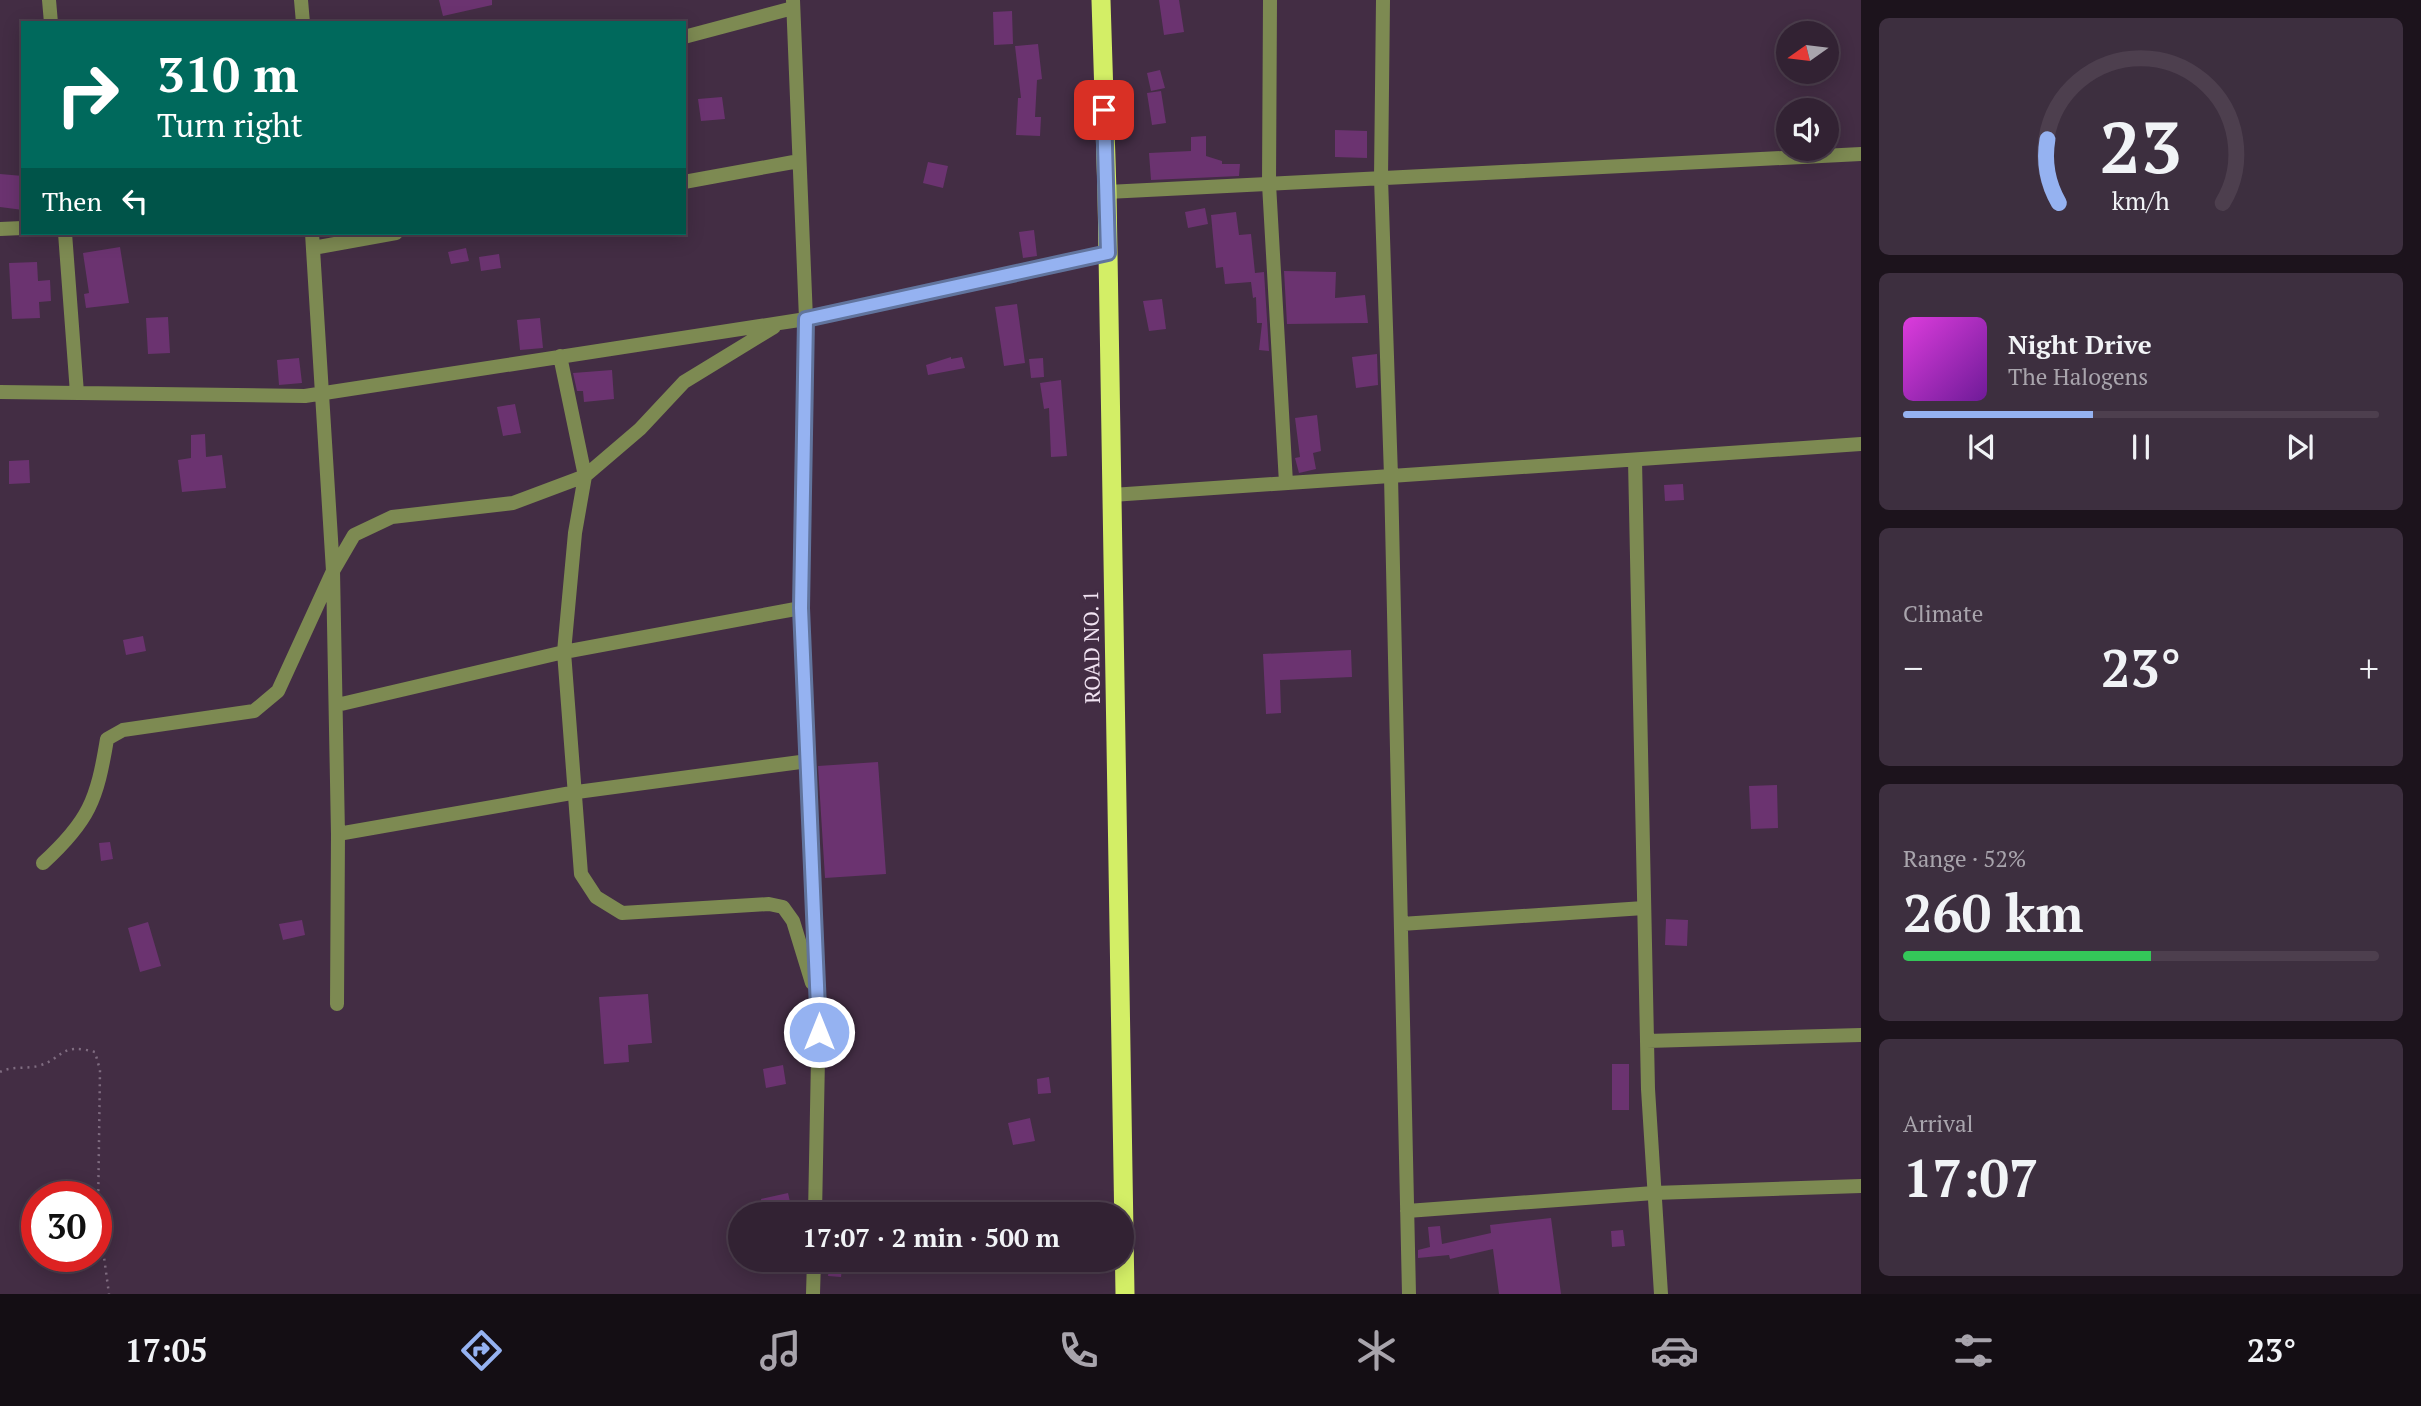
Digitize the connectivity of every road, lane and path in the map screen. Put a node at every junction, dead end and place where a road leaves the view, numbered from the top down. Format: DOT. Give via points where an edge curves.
graph roads {
  1 [pos="49,0"];
  2 [pos="302,0"];
  3 [pos="1101,0"];
  4 [pos="1269,0"];
  5 [pos="1383,0"];
  6 [pos="793,4"];
  7 [pos="51,21"];
  8 [pos="303,21"];
  9 [pos="686,36"];
  10 [pos="1861,154"];
  11 [pos="799,161"];
  12 [pos="1381,178"];
  13 [pos="686,182"];
  14 [pos="1269,184"];
  15 [pos="1107,192"];
  16 [pos="21,228"];
  17 [pos="0,229"];
  18 [pos="65,235"];
  19 [pos="373,235"];
  20 [pos="313,240"];
  21 [pos="1108,253"];
  22 [pos="806,319"];
  23 [pos="781,323"];
  24 [pos="560,356"];
  25 [pos="0,392"];
  26 [pos="77,393"];
  27 [pos="320,393"];
  28 [pos="1861,444"];
  29 [pos="1635,460"];
  30 [pos="585,475"];
  31 [pos="1391,476"];
  32 [pos="1286,483"];
  33 [pos="1112,495"];
  34 [pos="333,571"];
  35 [pos="801,608"];
  36 [pos="564,652"];
  37 [pos="337,705"];
  38 [pos="808,761"];
  39 [pos="577,792"];
  40 [pos="338,834"];
  41 [pos="43,863"];
  42 [pos="1644,908"];
  43 [pos="1401,924"];
  44 [pos="337,1004"];
  45 [pos="819,1006"];
  46 [pos="1861,1035"];
  47 [pos="1647,1041"];
  48 [pos="0,1072"];
  49 [pos="1861,1186"];
  50 [pos="1654,1193"];
  51 [pos="815,1202"];
  52 [pos="1407,1211"];
  53 [pos="814,1272"];
  54 [pos="109,1294"];
  55 [pos="813,1294"];
  56 [pos="1125,1294"];
  57 [pos="1409,1294"];
  58 [pos="1661,1294"];
  1 -- 7 [label="street"];
  2 -- 8 [label="street"];
  3 -- 15 [label="highway, ROAD NO. 1"];
  4 -- 14 [label="street"];
  5 -- 12 [label="street"];
  6 -- 9 [label="street"];
  6 -- 11 [label="street"];
  10 -- 12 [label="street"];
  11 -- 13 [label="street"];
  11 -- 22 [label="street"];
  12 -- 14 [label="street"];
  12 -- 31 [label="street"];
  14 -- 15 [label="street"];
  14 -- 32 [label="street"];
  15 -- 21 [label="highway, ROAD NO. 1"];
  16 -- 17 [label="street"];
  18 -- 26 [label="street"];
  19 -- 20 [label="street"];
  20 -- 27 [label="street"];
  21 -- 22 [label="street"];
  21 -- 33 [label="highway, ROAD NO. 1"];
  22 -- 23 [label="street"];
  22 -- 35 [label="street"];
  23 -- 24 [label="street"];
  23 -- 30 [label="street" via="684,382 640,429"];
  24 -- 27 [label="street"];
  24 -- 30 [label="street"];
  25 -- 26 [label="street"];
  26 -- 27 [label="street"];
  27 -- 34 [label="street"];
  28 -- 29 [label="street"];
  29 -- 31 [label="street"];
  29 -- 42 [label="street"];
  30 -- 34 [label="street" via="513,503 392,517 354,535"];
  30 -- 36 [label="street"];
  31 -- 32 [label="street"];
  31 -- 43 [label="street"];
  32 -- 33 [label="street"];
  33 -- 56 [label="highway, ROAD NO. 1"];
  34 -- 37 [label="street"];
  34 -- 41 [label="street" via="278,691 254,711 123,730 107,739 99,789 74,835"];
  35 -- 36 [label="street"];
  35 -- 38 [label="street"];
  36 -- 37 [label="street"];
  36 -- 39 [label="street"];
  37 -- 40 [label="street"];
  38 -- 39 [label="street"];
  38 -- 45 [label="street"];
  39 -- 40 [label="street"];
  39 -- 45 [label="street" via="581,874 596,897 622,913 769,904 783,907 793,921"];
  40 -- 44 [label="street"];
  42 -- 43 [label="street"];
  42 -- 47 [label="street"];
  43 -- 52 [label="street"];
  45 -- 51 [label="street"];
  46 -- 47 [label="street"];
  47 -- 50 [label="street"];
  48 -- 54 [label="path" via="41,1065 64,1049 95,1052 100,1070 98,1213"];
  49 -- 50 [label="street"];
  50 -- 52 [label="street"];
  50 -- 58 [label="street"];
  52 -- 57 [label="street"];
  53 -- 55 [label="street"];
}
